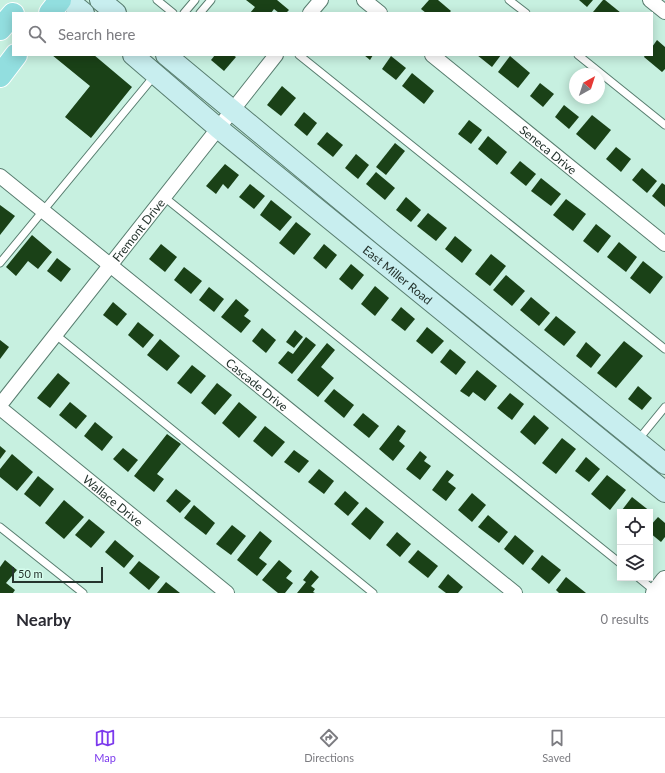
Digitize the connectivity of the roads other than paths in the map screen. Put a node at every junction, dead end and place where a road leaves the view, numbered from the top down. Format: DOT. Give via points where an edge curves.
graph roads {
  1 [pos="24,0"];
  2 [pos="60,0"];
  3 [pos="68,0"];
  4 [pos="100,0"];
  5 [pos="157,0"];
  6 [pos="195,0"];
  7 [pos="321,0"];
  8 [pos="364,0"];
  9 [pos="509,0"];
  10 [pos="650,0"];
  11 [pos="207,1"];
  12 [pos="14,12"];
  13 [pos="51,12"];
  14 [pos="83,12"];
  15 [pos="115,12"];
  16 [pos="172,12"];
  17 [pos="185,12"];
  18 [pos="201,12"];
  19 [pos="311,12"];
  20 [pos="379,12"];
  21 [pos="525,12"];
  22 [pos="665,12"];
  23 [pos="12,14"];
  24 [pos="0,29"];
  25 [pos="15,56"];
  26 [pos="133,56"];
  27 [pos="167,56"];
  28 [pos="275,56"];
  29 [pos="300,56"];
  30 [pos="433,56"];
  31 [pos="579,56"];
  32 [pos="155,74"];
  33 [pos="0,76"];
  34 [pos="232,109"];
  35 [pos="665,125"];
  36 [pos="218,128"];
  37 [pos="0,176"];
  38 [pos="164,197"];
  39 [pos="43,211"];
  40 [pos="665,244"];
  41 [pos="0,263"];
  42 [pos="111,266"];
  43 [pos="476,311"];
  44 [pos="463,327"];
  45 [pos="56,335"];
  46 [pos="665,349"];
  47 [pos="0,405"];
  48 [pos="665,407"];
  49 [pos="0,408"];
  50 [pos="637,441"];
  51 [pos="665,464"];
  52 [pos="665,492"];
  53 [pos="0,528"];
  54 [pos="617,561"];
  55 [pos="644,581"];
  56 [pos="658,590"];
  57 [pos="83,593"];
  58 [pos="227,593"];
  59 [pos="374,593"];
  60 [pos="515,593"];
  1 -- 12 [label="main road"];
  2 -- 13 [label="main road"];
  3 -- 14 [label="main road"];
  4 -- 15 [label="main road"];
  5 -- 16 [label="lane"];
  6 -- 17 [label="lane"];
  7 -- 19 [label="street"];
  8 -- 20 [label="street"];
  9 -- 21 [label="lane"];
  10 -- 22 [label="street"];
  11 -- 18 [label="lane"];
  23 -- 24 [label="main road"];
  25 -- 33 [label="main road"];
  26 -- 32 [label="main road, East Miller Road"];
  27 -- 34 [label="main road, East Miller Road"];
  28 -- 34 [label="street, Fremont Drive"];
  29 -- 46 [label="lane"];
  30 -- 40 [label="street, Seneca Drive"];
  31 -- 35 [label="lane"];
  32 -- 36 [label="main road, East Miller Road"];
  32 -- 39 [label="lane"];
  34 -- 36 [label="street, Fremont Drive"];
  34 -- 43 [label="main road, East Miller Road"];
  36 -- 38 [label="street, Fremont Drive"];
  36 -- 44 [label="main road, East Miller Road"];
  37 -- 39 [label="street, Cascade Drive"];
  38 -- 42 [label="street, Fremont Drive"];
  38 -- 54 [label="lane"];
  39 -- 41 [label="lane"];
  39 -- 42 [label="street, Cascade Drive"];
  42 -- 45 [label="street, Fremont Drive"];
  42 -- 60 [label="street, Cascade Drive"];
  43 -- 44 [label="main road"];
  43 -- 50 [label="main road, East Miller Road"];
  44 -- 52 [label="main road, East Miller Road"];
  45 -- 47 [label="street, Fremont Drive"];
  45 -- 59 [label="lane"];
  48 -- 50 [label="lane"];
  49 -- 58 [label="street, Wallace Drive"];
  50 -- 51 [label="main road, East Miller Road"];
  53 -- 57 [label="lane"];
  55 -- 56 [label="lane"];
}
